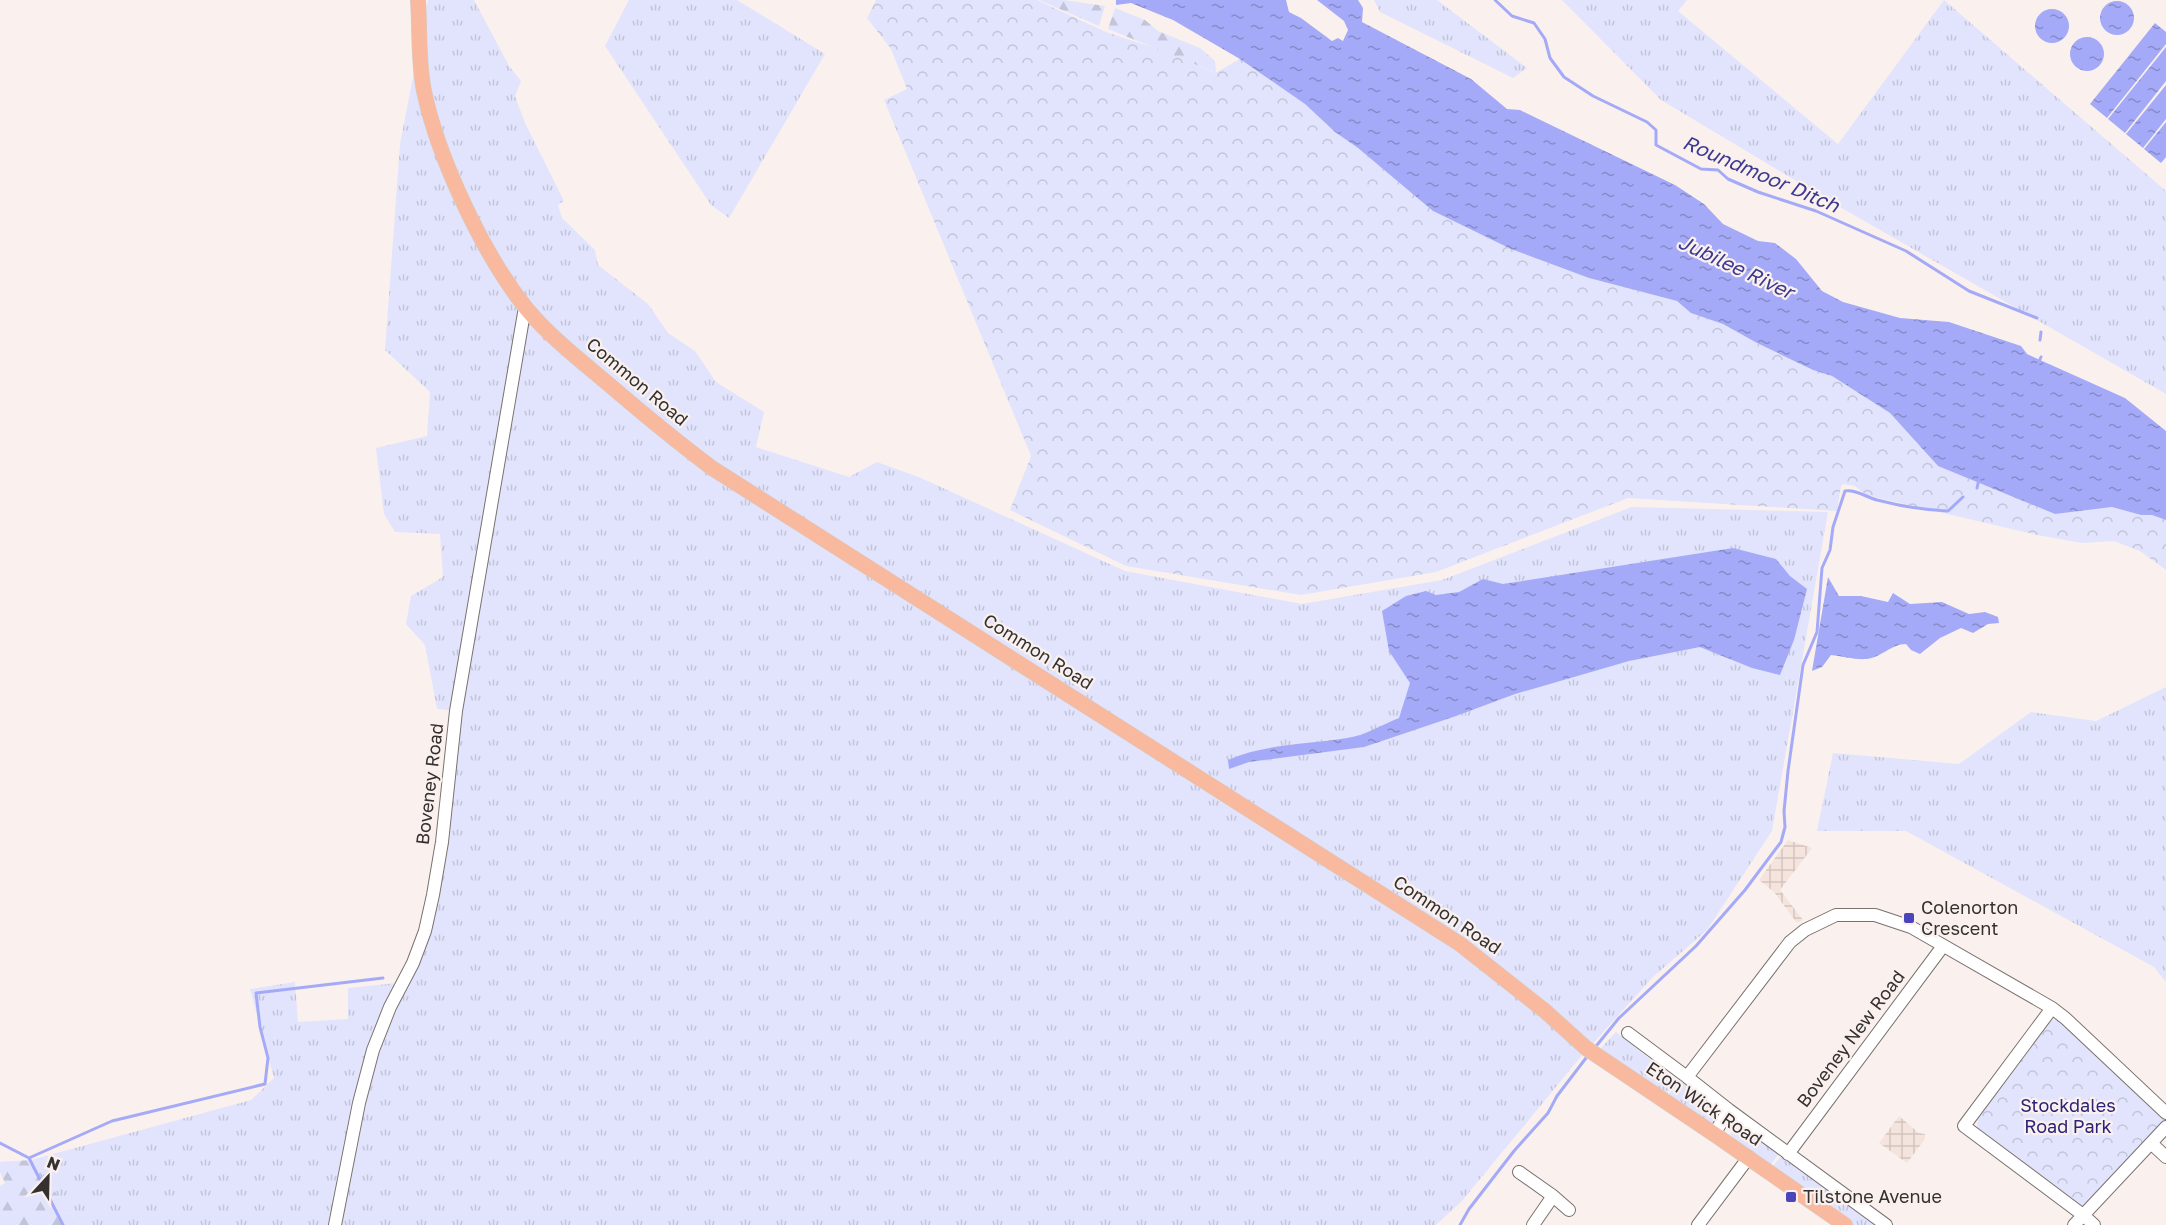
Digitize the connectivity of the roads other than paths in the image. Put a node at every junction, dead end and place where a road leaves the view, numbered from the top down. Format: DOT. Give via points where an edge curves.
graph roads {
  1 [pos="418,0"];
  2 [pos="525,306"];
  3 [pos="542,326"];
  4 [pos="522,336"];
  5 [pos="1943,946"];
  6 [pos="2052,1008"];
  7 [pos="1545,1011"];
  8 [pos="1628,1033"];
  9 [pos="1690,1074"];
  10 [pos="1729,1110"];
  11 [pos="2166,1113"];
  12 [pos="2166,1127"];
  13 [pos="1714,1134"];
  14 [pos="2151,1143"];
  15 [pos="1788,1154"];
  16 [pos="2166,1156"];
  17 [pos="1749,1157"];
  18 [pos="1519,1172"];
  19 [pos="1553,1196"];
  20 [pos="1569,1209"];
  21 [pos="2083,1215"];
  22 [pos="335,1225"];
  23 [pos="1533,1225"];
  24 [pos="1698,1225"];
  25 [pos="1845,1225"];
  26 [pos="1886,1225"];
  27 [pos="2074,1225"];
  28 [pos="2094,1225"];
  1 -- 2 [label="main road, Common Road" via="423,88 433,126 476,226"];
  2 -- 3 [label="main road, Common Road"];
  2 -- 4 [label="street, Boveney Road"];
  3 -- 4 [label="street"];
  3 -- 7 [label="main road, Common Road" via="712,468 1460,944"];
  4 -- 22 [label="street, Boveney Road" via="456,711 433,895 413,963 373,1050"];
  5 -- 6 [label="street"];
  5 -- 9 [label="street" via="1911,927 1875,915 1836,915 1805,930 1790,942"];
  5 -- 15 [label="street, Boveney New Road"];
  6 -- 11 [label="street"];
  6 -- 21 [label="street" via="1964,1126"];
  7 -- 13 [label="main road, Eton Wick Road" via="1586,1048"];
  8 -- 9 [label="street"];
  9 -- 10 [label="street"];
  10 -- 13 [label="street"];
  10 -- 15 [label="street"];
  12 -- 14 [label="street"];
  13 -- 17 [label="main road, Eton Wick Road"];
  14 -- 16 [label="street"];
  14 -- 21 [label="street"];
  15 -- 26 [label="street"];
  17 -- 24 [label="street"];
  17 -- 25 [label="main road, Eton Wick Road"];
  18 -- 19 [label="street"];
  19 -- 20 [label="street"];
  19 -- 23 [label="street"];
  21 -- 27 [label="street"];
  21 -- 28 [label="street"];
}
